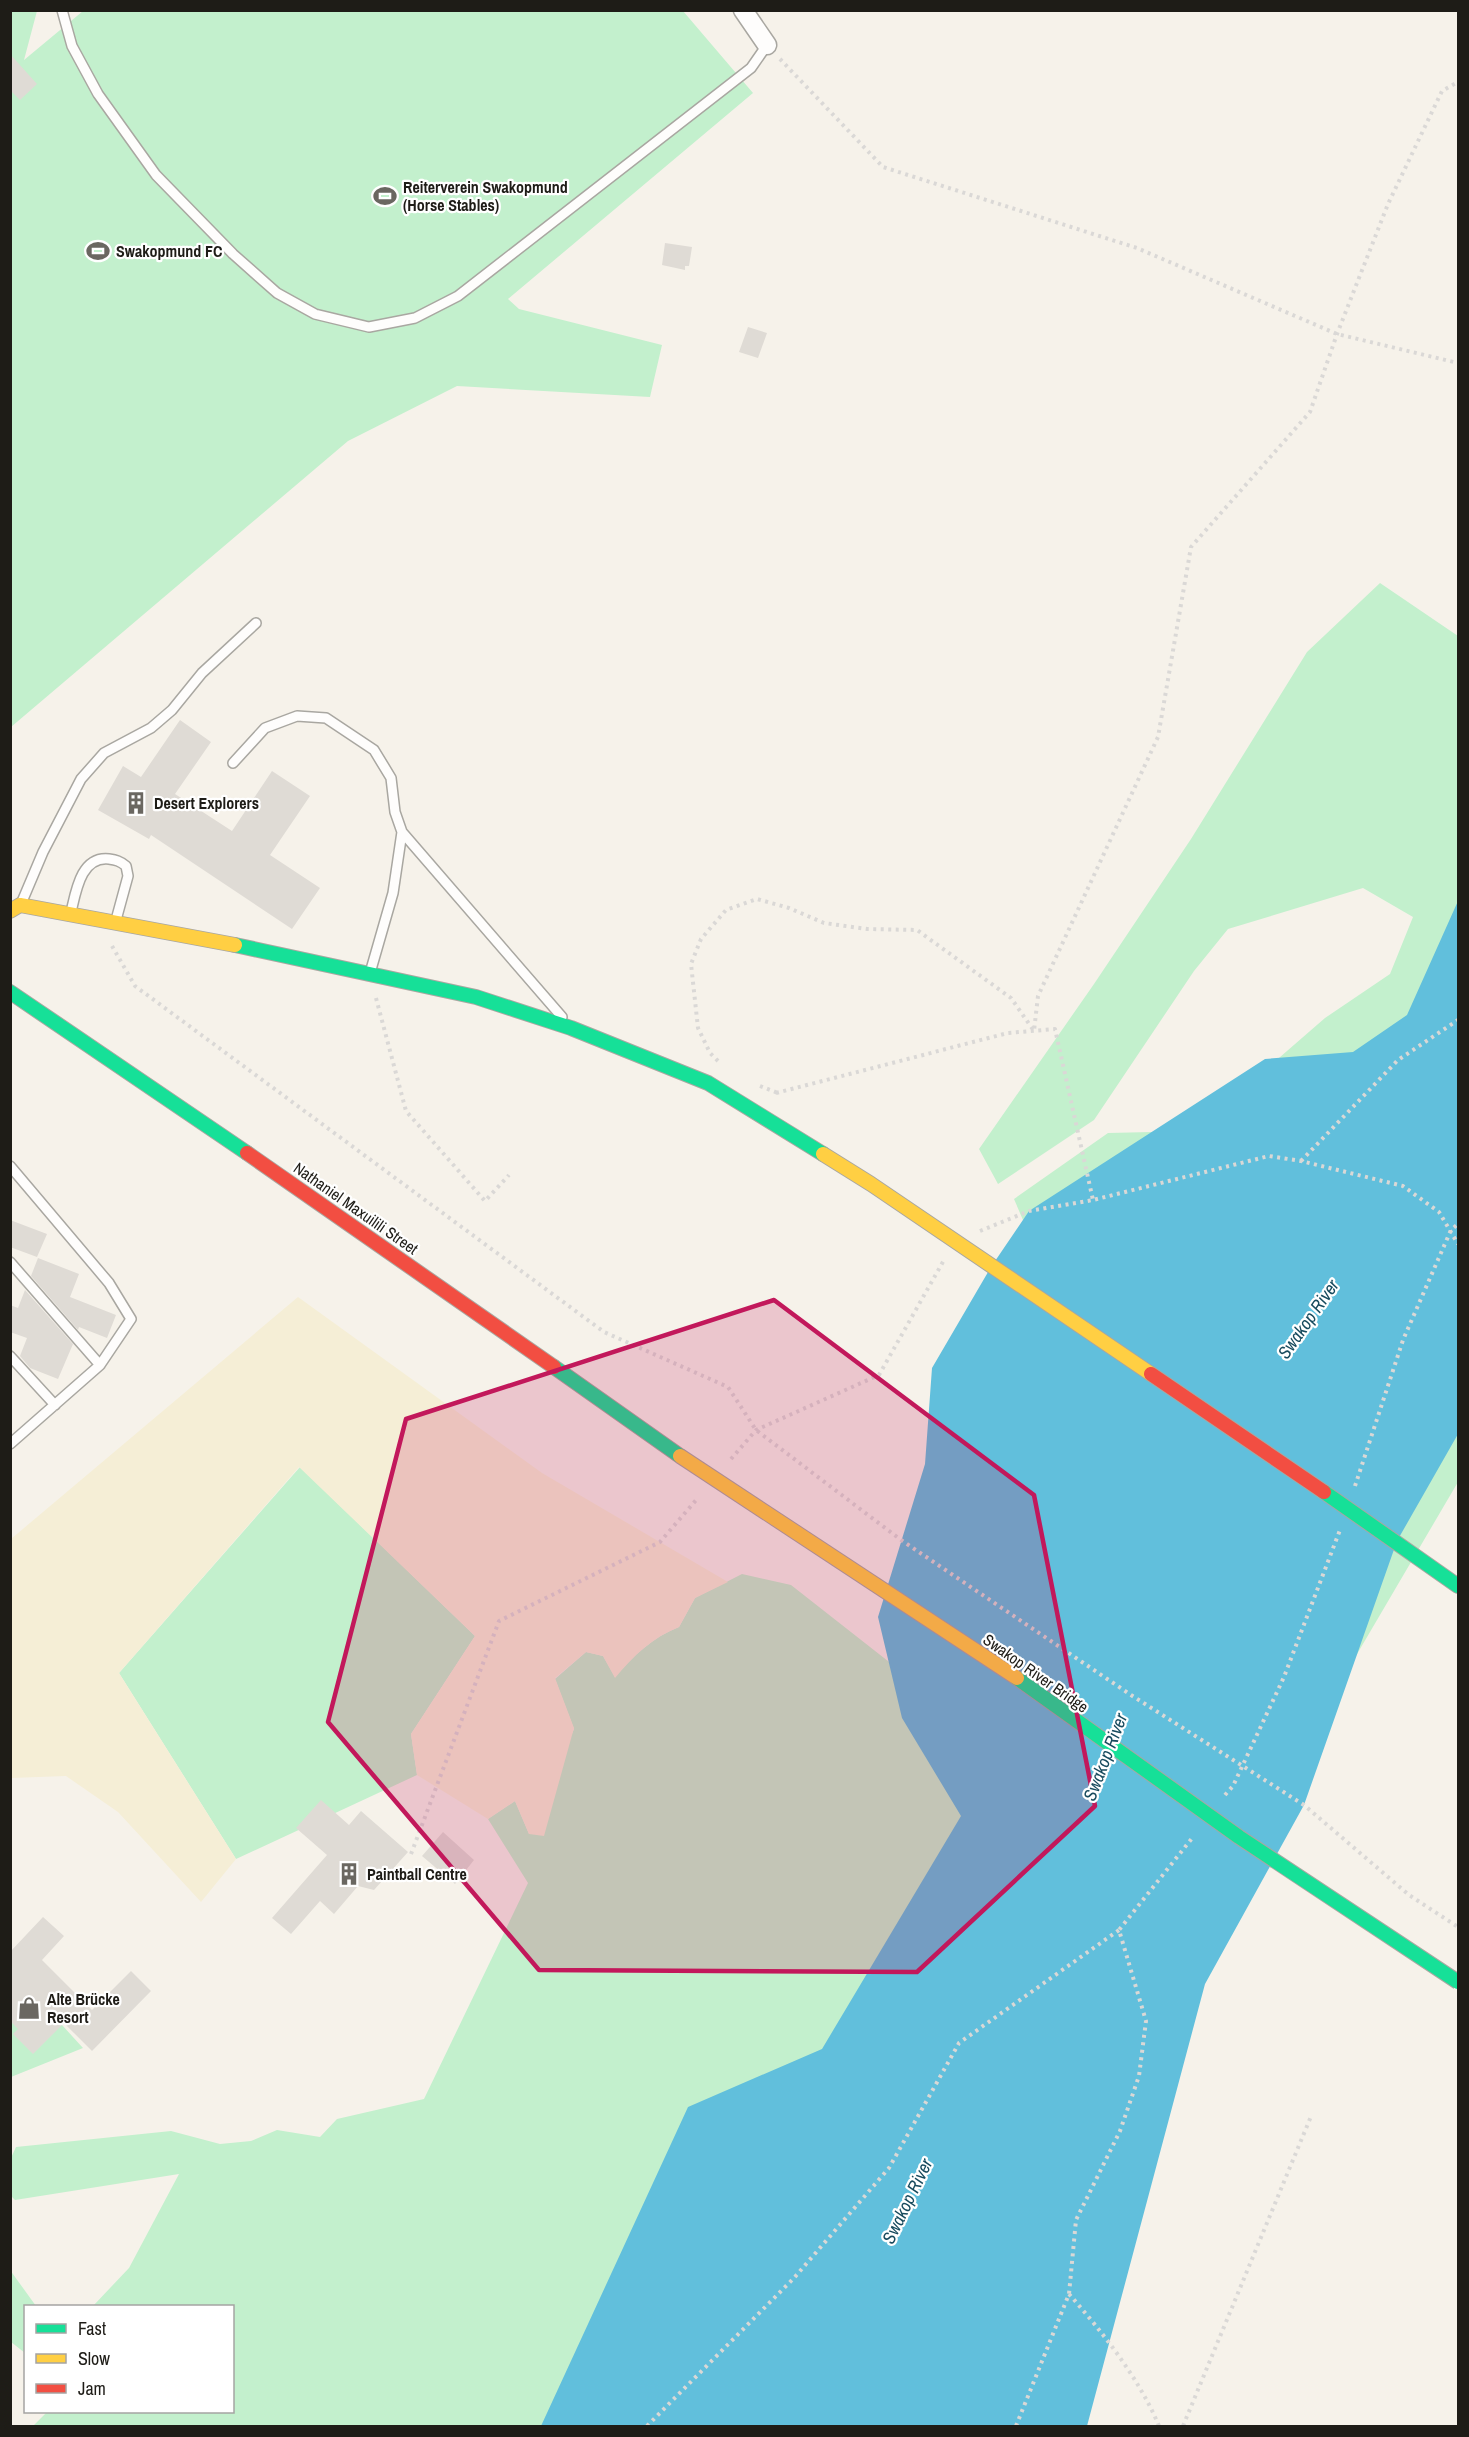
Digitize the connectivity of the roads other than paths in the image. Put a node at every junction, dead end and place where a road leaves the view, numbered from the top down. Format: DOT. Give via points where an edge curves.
graph roads {
  1 [pos="62,10"];
  2 [pos="743,10"];
  3 [pos="767,45"];
  4 [pos="256,623"];
  5 [pos="233,763"];
  6 [pos="402,832"];
  7 [pos="15,908"];
  8 [pos="70,914"];
  9 [pos="115,923"];
  10 [pos="369,974"];
  11 [pos="10,992"];
  12 [pos="571,1028"];
  13 [pos="10,1166"];
  14 [pos="10,1262"];
  15 [pos="10,1356"];
  16 [pos="100,1365"];
  17 [pos="55,1405"];
  18 [pos="10,1444"];
  19 [pos="680,1456"];
  20 [pos="1458,1586"];
  21 [pos="1458,1983"];
  1 -- 3 [label="lane" via="72,46 98,94 156,175 202,223 277,293 315,314 369,327 415,318 458,296 751,68"];
  2 -- 3 [label="street"];
  4 -- 7 [label="lane" via="202,673 165,716 104,753 81,778"];
  5 -- 6 [label="lane" via="265,728 297,716 326,718 374,750 391,778"];
  6 -- 10 [label="lane" via="393,893"];
  6 -- 12 [label="lane"];
  7 -- 8 [label="main road"];
  8 -- 9 [label="main road"];
  8 -- 9 [label="lane" via="79,882 90,864 101,858 120,860 128,876"];
  9 -- 10 [label="main road"];
  10 -- 12 [label="main road" via="476,997"];
  11 -- 19 [label="main road, Nathaniel Maxuilili Street" via="321,1203"];
  12 -- 20 [label="main road" via="708,1083 870,1184"];
  13 -- 16 [label="lane" via="109,1283 131,1319"];
  14 -- 16 [label="lane"];
  15 -- 17 [label="lane"];
  16 -- 17 [label="lane"];
  17 -- 18 [label="lane"];
  19 -- 21 [label="main road, Swakop River Bridge, bridge" via="1002,1668 1239,1837"];
}
